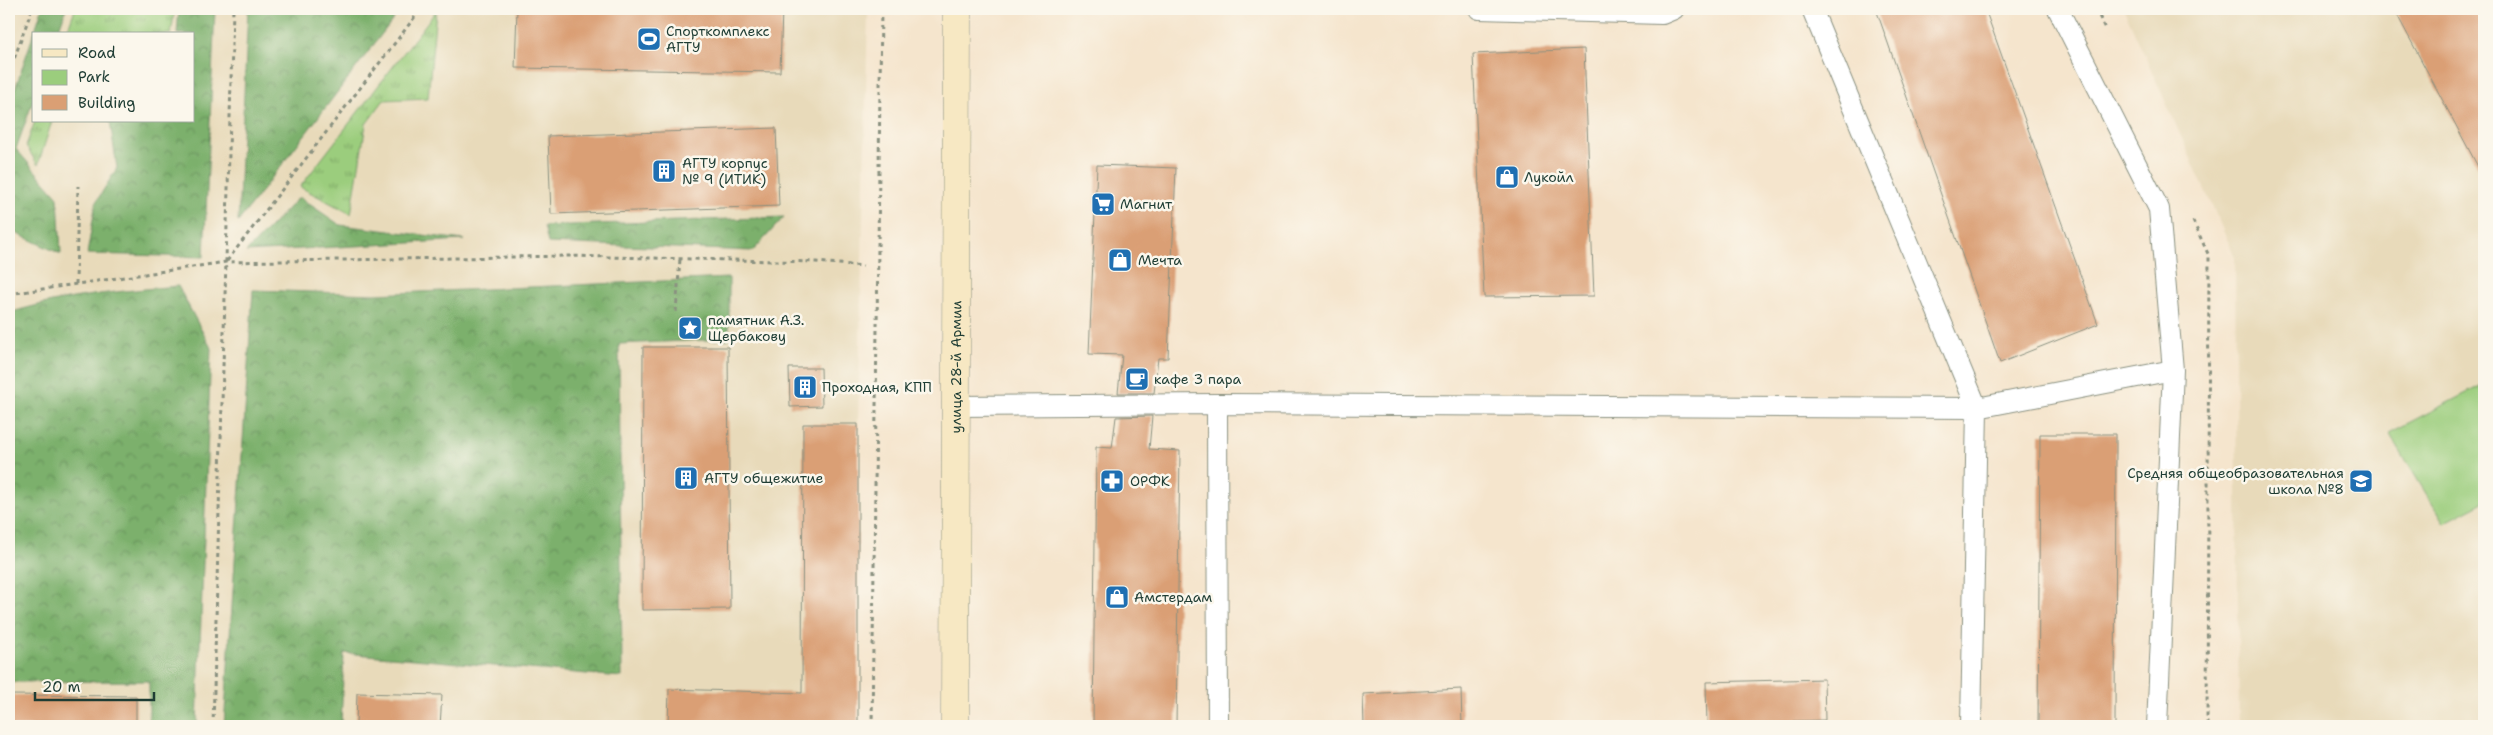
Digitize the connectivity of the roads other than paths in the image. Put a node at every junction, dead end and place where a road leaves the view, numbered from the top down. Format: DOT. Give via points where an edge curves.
graph roads {
  1 [pos="957,9"];
  2 [pos="1479,9"];
  3 [pos="1674,9"];
  4 [pos="1812,9"];
  5 [pos="2058,9"];
  6 [pos="2173,370"];
  7 [pos="1217,404"];
  8 [pos="956,406"];
  9 [pos="1977,408"];
  10 [pos="955,726"];
  11 [pos="1218,726"];
  12 [pos="1971,726"];
  13 [pos="2157,726"];
  1 -- 8 [label="main road, улица 28-й Армии"];
  2 -- 3 [label="lane" via="1662,14"];
  4 -- 9 [label="lane"];
  5 -- 6 [label="lane" via="2158,209"];
  6 -- 9 [label="lane"];
  6 -- 13 [label="lane"];
  7 -- 8 [label="lane"];
  7 -- 9 [label="lane"];
  7 -- 11 [label="lane"];
  8 -- 10 [label="main road, улица 28-й Армии"];
  9 -- 12 [label="lane"];
}
